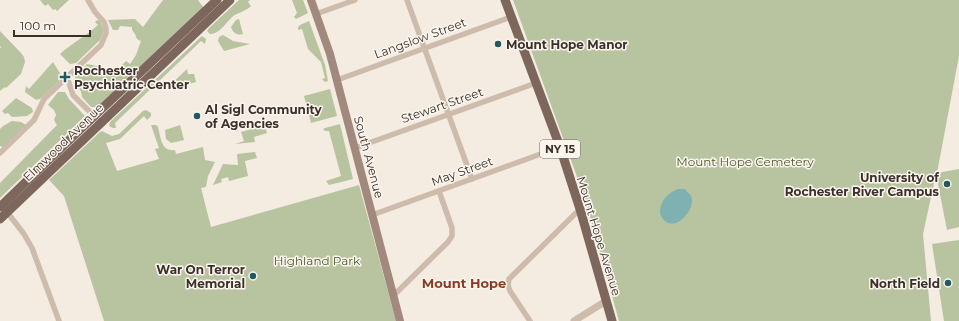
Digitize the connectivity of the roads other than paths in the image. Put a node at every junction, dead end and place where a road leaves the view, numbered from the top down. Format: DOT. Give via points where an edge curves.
graph roads {
  1 [pos="88,0"];
  2 [pos="217,0"];
  3 [pos="230,0"];
  4 [pos="311,0"];
  5 [pos="355,0"];
  6 [pos="407,0"];
  7 [pos="505,0"];
  8 [pos="316,14"];
  9 [pos="512,17"];
  10 [pos="424,49"];
  11 [pos="67,77"];
  12 [pos="337,80"];
  13 [pos="536,83"];
  14 [pos="449,115"];
  15 [pos="97,119"];
  16 [pos="560,147"];
  17 [pos="355,148"];
  18 [pos="0,154"];
  19 [pos="472,179"];
  20 [pos="439,191"];
  21 [pos="580,209"];
  22 [pos="2,212"];
  23 [pos="372,215"];
  24 [pos="393,296"];
  25 [pos="606,301"];
  26 [pos="59,321"];
  27 [pos="400,321"];
  28 [pos="530,321"];
  29 [pos="574,321"];
  30 [pos="612,321"];
  1 -- 11 [label="street" via="104,22 106,33 100,45"];
  2 -- 15 [label="main road, Elmwood Avenue"];
  3 -- 15 [label="main road, Elmwood Avenue"];
  4 -- 8 [label="main road, South Avenue"];
  5 -- 8 [label="street"];
  6 -- 10 [label="street"];
  7 -- 9 [label="main road, Mount Hope Avenue / NY 15"];
  8 -- 12 [label="main road, South Avenue"];
  9 -- 10 [label="street, Langslow Street"];
  9 -- 13 [label="main road, Mount Hope Avenue / NY 15"];
  10 -- 12 [label="street, Langslow Street"];
  10 -- 14 [label="street"];
  11 -- 15 [label="street" via="73,95"];
  11 -- 18 [label="street" via="44,99 34,120"];
  12 -- 17 [label="main road, South Avenue"];
  13 -- 14 [label="street, Stewart Street"];
  13 -- 16 [label="main road, Mount Hope Avenue / NY 15"];
  14 -- 17 [label="street, Stewart Street"];
  14 -- 19 [label="street"];
  15 -- 22 [label="main road, Elmwood Avenue"];
  16 -- 19 [label="street, May Street"];
  16 -- 21 [label="main road, Mount Hope Avenue / NY 15"];
  17 -- 23 [label="main road, South Avenue"];
  19 -- 20 [label="street, May Street"];
  20 -- 23 [label="street, May Street"];
  20 -- 24 [label="street" via="452,228 452,236"];
  21 -- 25 [label="main road, Mount Hope Avenue / NY 15"];
  21 -- 28 [label="street" via="509,279 510,291"];
  22 -- 26 [label="street" via="24,234 32,248"];
  23 -- 24 [label="main road, South Avenue"];
  24 -- 27 [label="main road, South Avenue"];
  25 -- 29 [label="street"];
  25 -- 30 [label="main road, Mount Hope Avenue / NY 15"];
}
